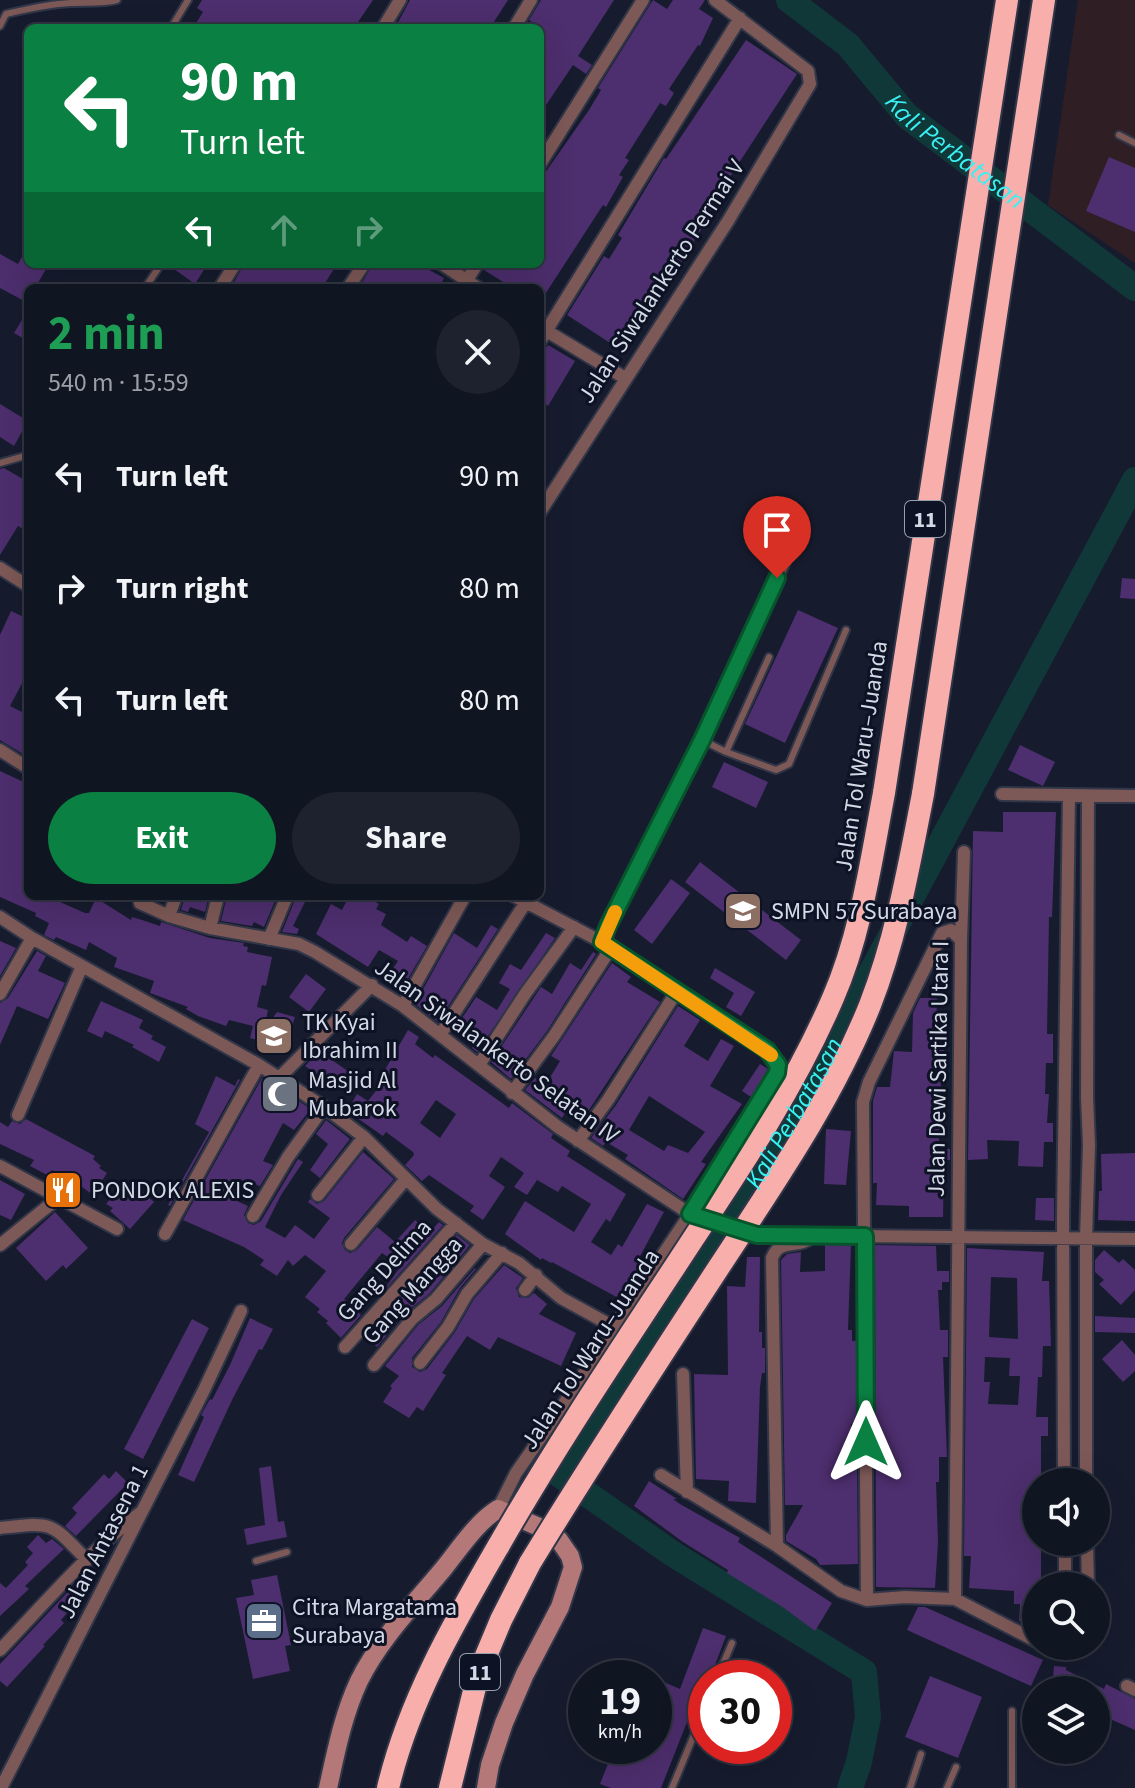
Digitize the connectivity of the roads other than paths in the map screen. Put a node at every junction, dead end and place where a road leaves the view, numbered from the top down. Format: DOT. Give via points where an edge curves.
graph roads {
  1 [pos="117,0"];
  2 [pos="188,0"];
  3 [pos="400,0"];
  4 [pos="531,0"];
  5 [pos="643,0"];
  6 [pos="715,0"];
  7 [pos="1007,0"];
  8 [pos="1044,0"];
  9 [pos="740,18"];
  10 [pos="173,24"];
  11 [pos="385,24"];
  12 [pos="516,24"];
  13 [pos="0,26"];
  14 [pos="1119,135"];
  15 [pos="1135,143"];
  16 [pos="544,158"];
  17 [pos="447,268"];
  18 [pos="467,284"];
  19 [pos="544,330"];
  20 [pos="544,334"];
  21 [pos="625,378"];
  22 [pos="24,456"];
  23 [pos="0,463"];
  24 [pos="544,506"];
  25 [pos="784,562"];
  26 [pos="0,568"];
  27 [pos="24,583"];
  28 [pos="846,630"];
  29 [pos="769,657"];
  30 [pos="702,740"];
  31 [pos="0,750"];
  32 [pos="726,752"];
  33 [pos="24,765"];
  34 [pos="1002,794"];
  35 [pos="1069,795"];
  36 [pos="1088,796"];
  37 [pos="1135,796"];
  38 [pos="1069,839"];
  39 [pos="1088,840"];
  40 [pos="964,852"];
  41 [pos="140,900"];
  42 [pos="175,900"];
  43 [pos="217,900"];
  44 [pos="285,900"];
  45 [pos="463,900"];
  46 [pos="522,900"];
  47 [pos="526,902"];
  48 [pos="169,916"];
  49 [pos="0,917"];
  50 [pos="574,927"];
  51 [pos="210,928"];
  52 [pos="32,938"];
  53 [pos="269,939"];
  54 [pos="961,940"];
  55 [pos="607,945"];
  56 [pos="82,966"];
  57 [pos="372,985"];
  58 [pos="677,991"];
  59 [pos="0,994"];
  60 [pos="403,1006"];
  61 [pos="440,1035"];
  62 [pos="259,1065"];
  63 [pos="479,1065"];
  64 [pos="280,1077"];
  65 [pos="512,1093"];
  66 [pos="324,1107"];
  67 [pos="18,1115"];
  68 [pos="364,1137"];
  69 [pos="1065,1140"];
  70 [pos="1089,1140"];
  71 [pos="578,1141"];
  72 [pos="0,1166"];
  73 [pos="405,1180"];
  74 [pos="318,1195"];
  75 [pos="58,1198"];
  76 [pos="253,1216"];
  77 [pos="694,1216"];
  78 [pos="456,1223"];
  79 [pos="117,1229"];
  80 [pos="165,1234"];
  81 [pos="813,1236"];
  82 [pos="865,1236"];
  83 [pos="958,1237"];
  84 [pos="1064,1238"];
  85 [pos="1086,1238"];
  86 [pos="1135,1239"];
  87 [pos="351,1244"];
  88 [pos="483,1244"];
  89 [pos="0,1245"];
  90 [pos="502,1253"];
  91 [pos="536,1275"];
  92 [pos="525,1290"];
  93 [pos="241,1311"];
  94 [pos="614,1327"];
  95 [pos="345,1347"];
  96 [pos="420,1363"];
  97 [pos="374,1365"];
  98 [pos="683,1374"];
  99 [pos="1064,1468"];
  100 [pos="1086,1468"];
  101 [pos="661,1475"];
  102 [pos="687,1492"];
  103 [pos="498,1509"];
  104 [pos="143,1511"];
  105 [pos="0,1528"];
  106 [pos="777,1546"];
  107 [pos="287,1552"];
  108 [pos="87,1560"];
  109 [pos="256,1561"];
  110 [pos="955,1599"];
  111 [pos="867,1600"];
  112 [pos="1022,1634"];
  113 [pos="732,1643"];
  114 [pos="0,1650"];
  115 [pos="725,1660"];
  116 [pos="1012,1711"];
  117 [pos="466,1719"];
  118 [pos="688,1749"];
  119 [pos="921,1754"];
  120 [pos="956,1767"];
  121 [pos="1,1788"];
  122 [pos="328,1788"];
  123 [pos="388,1788"];
  124 [pos="450,1788"];
  125 [pos="461,1788"];
  126 [pos="486,1788"];
  127 [pos="672,1788"];
  128 [pos="910,1788"];
  129 [pos="947,1788"];
  130 [pos="1012,1788"];
  1 -- 13 [label="lane" via="6,14"];
  2 -- 10 [label="lane"];
  3 -- 11 [label="street"];
  4 -- 12 [label="street"];
  5 -- 16 [label="street"];
  6 -- 9 [label="street"];
  7 -- 123 [label="highway, Jalan Tol Waru–Juanda / 11, bridge" via="884,793 846,963 797,1075 580,1410 444,1642 397,1751"];
  8 -- 117 [label="highway, 11, bridge" via="923,794 886,961 868,1009 791,1156 530,1563 484,1661"];
  9 -- 19 [label="street"];
  9 -- 21 [label="street, Jalan Siwalankerto Permai V" via="808,71 808,90"];
  14 -- 15 [label="lane"];
  17 -- 18 [label="street"];
  20 -- 21 [label="street"];
  21 -- 24 [label="street, Jalan Siwalankerto Permai V"];
  22 -- 23 [label="lane"];
  25 -- 30 [label="street"];
  26 -- 27 [label="street"];
  28 -- 32 [label="lane" via="789,764 776,770"];
  29 -- 32 [label="lane"];
  30 -- 32 [label="lane"];
  30 -- 55 [label="street" via="614,913"];
  31 -- 33 [label="street"];
  34 -- 35 [label="street"];
  35 -- 36 [label="street"];
  35 -- 38 [label="street"];
  36 -- 37 [label="street"];
  36 -- 39 [label="street"];
  38 -- 39 [label="street"];
  38 -- 69 [label="street"];
  39 -- 70 [label="street"];
  40 -- 54 [label="street, Jalan Dewi Sartika Utara I"];
  41 -- 48 [label="street, Jalan Siwalankerto Selatan IV"];
  42 -- 48 [label="street"];
  43 -- 51 [label="street"];
  44 -- 53 [label="street"];
  45 -- 60 [label="street"];
  46 -- 47 [label="street"];
  47 -- 50 [label="street"];
  47 -- 61 [label="street"];
  48 -- 51 [label="street, Jalan Siwalankerto Selatan IV"];
  49 -- 52 [label="street"];
  50 -- 55 [label="street"];
  50 -- 63 [label="street"];
  51 -- 53 [label="street, Jalan Siwalankerto Selatan IV"];
  52 -- 56 [label="street"];
  52 -- 59 [label="street"];
  53 -- 57 [label="street, Jalan Siwalankerto Selatan IV" via="299,944"];
  54 -- 82 [label="street" via="951,930 942,933 865,1091"];
  54 -- 83 [label="street, Jalan Dewi Sartika Utara I"];
  55 -- 58 [label="street"];
  55 -- 65 [label="street" via="554,1036"];
  56 -- 62 [label="street"];
  56 -- 67 [label="street"];
  57 -- 60 [label="street, Jalan Siwalankerto Selatan IV"];
  57 -- 64 [label="street"];
  58 -- 71 [label="street"];
  58 -- 77 [label="street" via="767,1050 778,1069"];
  60 -- 61 [label="street, Jalan Siwalankerto Selatan IV"];
  61 -- 63 [label="street, Jalan Siwalankerto Selatan IV"];
  62 -- 64 [label="street"];
  62 -- 80 [label="street"];
  63 -- 65 [label="street, Jalan Siwalankerto Selatan IV"];
  64 -- 66 [label="street"];
  65 -- 71 [label="street, Jalan Siwalankerto Selatan IV"];
  66 -- 68 [label="street"];
  66 -- 76 [label="street"];
  68 -- 73 [label="street"];
  68 -- 74 [label="street"];
  69 -- 70 [label="street"];
  69 -- 84 [label="street"];
  70 -- 85 [label="street"];
  71 -- 77 [label="street, Jalan Siwalankerto Selatan IV"];
  72 -- 75 [label="street"];
  73 -- 78 [label="street"];
  73 -- 87 [label="street"];
  75 -- 79 [label="street"];
  75 -- 89 [label="street"];
  77 -- 81 [label="street, Jalan Siwalankerto Selatan IV, bridge" via="757,1235"];
  77 -- 94 [label="street"];
  78 -- 88 [label="street"];
  78 -- 95 [label="street, Gang Delima"];
  81 -- 82 [label="street, Jalan Siwalankerto Selatan IV"];
  81 -- 106 [label="street" via="801,1245 782,1245 772,1258"];
  82 -- 83 [label="street, Jalan Siwalankerto Selatan IV"];
  82 -- 111 [label="street"];
  83 -- 84 [label="street, Jalan Siwalankerto Selatan IV"];
  83 -- 110 [label="street, Jalan Dewi Sartika Utara I"];
  84 -- 85 [label="street, Jalan Siwalankerto Selatan IV"];
  84 -- 99 [label="street"];
  85 -- 86 [label="street, Jalan Siwalankerto Selatan IV"];
  85 -- 100 [label="street"];
  88 -- 90 [label="street"];
  88 -- 97 [label="street, Gang Mangga"];
  90 -- 91 [label="street"];
  90 -- 96 [label="street"];
  91 -- 92 [label="street"];
  91 -- 94 [label="street" via="561,1298"];
  93 -- 104 [label="street, Jalan Antasena 1"];
  94 -- 103 [label="street" via="534,1443"];
  98 -- 102 [label="street"];
  101 -- 102 [label="street"];
  102 -- 106 [label="street"];
  103 -- 122 [label="street" via="369,1663 342,1725"];
  103 -- 126 [label="street" via="559,1540 573,1567 564,1599 504,1723"];
  104 -- 108 [label="street"];
  104 -- 121 [label="street, Jalan Antasena 1"];
  105 -- 108 [label="street, Jalan Antasena 1" via="47,1525"];
  106 -- 111 [label="street" via="827,1584"];
  107 -- 109 [label="lane"];
  108 -- 114 [label="street"];
  110 -- 111 [label="street"];
  110 -- 112 [label="street"];
  113 -- 115 [label="lane"];
  116 -- 130 [label="lane"];
  117 -- 124 [label="highway, 11"];
  117 -- 125 [label="highway"];
  118 -- 127 [label="lane"];
  119 -- 128 [label="lane"];
  120 -- 129 [label="lane"];
}
